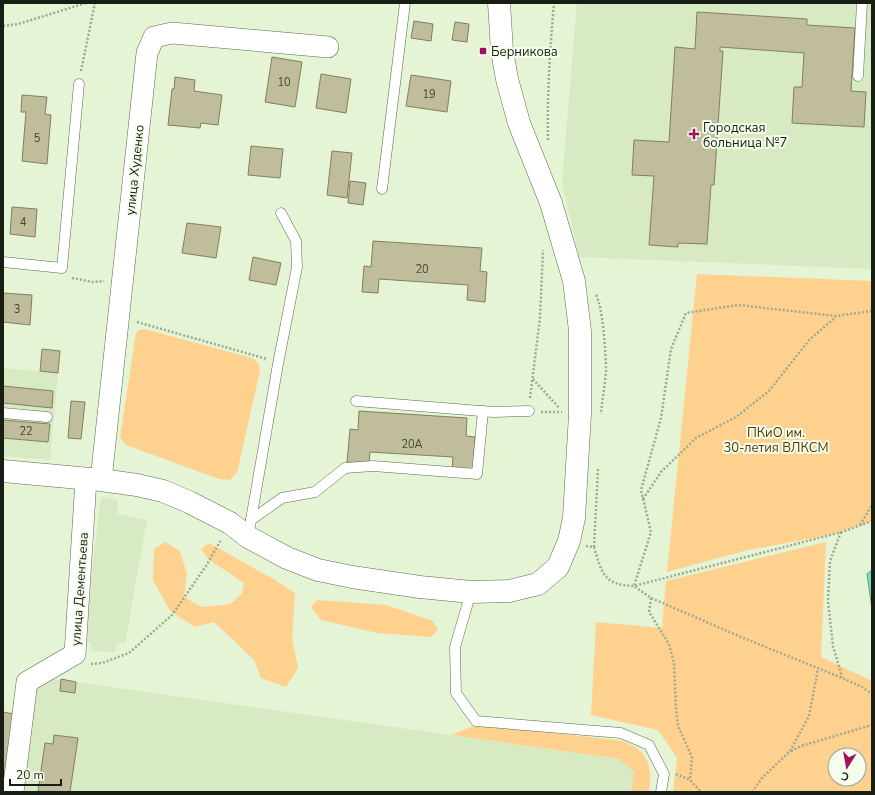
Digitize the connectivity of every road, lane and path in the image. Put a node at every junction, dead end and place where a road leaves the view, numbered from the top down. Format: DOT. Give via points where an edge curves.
graph roads {
  1 [pos="86,3"];
  2 [pos="95,3"];
  3 [pos="405,3"];
  4 [pos="499,3"];
  5 [pos="862,3"];
  6 [pos="3,26"];
  7 [pos="328,47"];
  8 [pos="858,76"];
  9 [pos="79,84"];
  10 [pos="382,189"];
  11 [pos="281,213"];
  12 [pos="544,243"];
  13 [pos="3,262"];
  14 [pos="62,268"];
  15 [pos="123,275"];
  16 [pos="872,311"];
  17 [pos="836,316"];
  18 [pos="118,317"];
  19 [pos="278,364"];
  20 [pos="533,378"];
  21 [pos="356,401"];
  22 [pos="483,411"];
  23 [pos="529,412"];
  24 [pos="563,412"];
  25 [pos="3,413"];
  26 [pos="48,417"];
  27 [pos="3,471"];
  28 [pos="94,479"];
  29 [pos="644,499"];
  30 [pos="872,505"];
  31 [pos="872,521"];
  32 [pos="230,524"];
  33 [pos="860,526"];
  34 [pos="250,528"];
  35 [pos="842,532"];
  36 [pos="569,541"];
  37 [pos="634,586"];
  38 [pos="471,592"];
  39 [pos="651,598"];
  40 [pos="87,664"];
  41 [pos="818,669"];
  42 [pos="842,678"];
  43 [pos="872,694"];
  44 [pos="872,725"];
  45 [pos="790,751"];
  46 [pos="661,770"];
  47 [pos="690,780"];
  48 [pos="13,792"];
  49 [pos="661,792"];
  50 [pos="701,792"];
  51 [pos="752,792"];
  1 -- 6 [label="path" via="18,24"];
  2 -- 9 [label="path"];
  3 -- 10 [label="lane"];
  4 -- 36 [label="main road" via="502,51 507,79 519,123 551,203 574,281 580,331 580,414 574,518"];
  5 -- 8 [label="lane"];
  7 -- 15 [label="street, улица Худенко" via="172,33 154,37 147,53"];
  9 -- 14 [label="lane"];
  11 -- 19 [label="lane" via="296,241 297,267"];
  12 -- 20 [label="path" via="540,318"];
  13 -- 14 [label="lane"];
  14 -- 15 [label="path" via="69,277 93,282 117,279"];
  15 -- 18 [label="street, улица Худенко"];
  16 -- 17 [label="path"];
  17 -- 29 [label="path" via="810,339 769,391 736,417 696,438 661,472"];
  17 -- 29 [label="path" via="738,304 686,313 671,349 661,418 641,490"];
  18 -- 19 [label="path"];
  18 -- 28 [label="street, улица Худенко"];
  19 -- 34 [label="lane"];
  20 -- 23 [label="path"];
  20 -- 24 [label="path"];
  21 -- 22 [label="lane"];
  22 -- 23 [label="lane"];
  22 -- 34 [label="lane" via="477,474 373,466 345,468 316,492 282,498"];
  25 -- 26 [label="lane"];
  27 -- 28 [label="main road"];
  28 -- 32 [label="main road" via="163,491"];
  28 -- 48 [label="street, улица Дементьева" via="74,654 27,682"];
  29 -- 37 [label="path" via="651,532"];
  30 -- 33 [label="path"];
  31 -- 33 [label="path"];
  32 -- 34 [label="main road"];
  32 -- 40 [label="path" via="206,566 172,615 128,653 102,663"];
  33 -- 35 [label="path"];
  34 -- 38 [label="main road" via="287,558 318,570 420,587"];
  35 -- 37 [label="path"];
  35 -- 42 [label="path" via="830,561 828,601 833,646"];
  36 -- 37 [label="path" via="594,548 600,567 610,581"];
  36 -- 38 [label="main road" via="558,566 538,584 509,591"];
  37 -- 39 [label="path"];
  38 -- 46 [label="lane" via="455,647 456,694 476,721 621,733 649,745"];
  39 -- 41 [label="path"];
  39 -- 47 [label="path" via="649,612 669,644 674,663 678,726 692,757"];
  41 -- 42 [label="path"];
  41 -- 45 [label="path" via="809,716"];
  42 -- 43 [label="path"];
  44 -- 45 [label="path"];
  45 -- 51 [label="path" via="762,778"];
  46 -- 47 [label="path" via="679,774"];
  46 -- 49 [label="lane" via="664,774"];
  47 -- 50 [label="path"];
}
